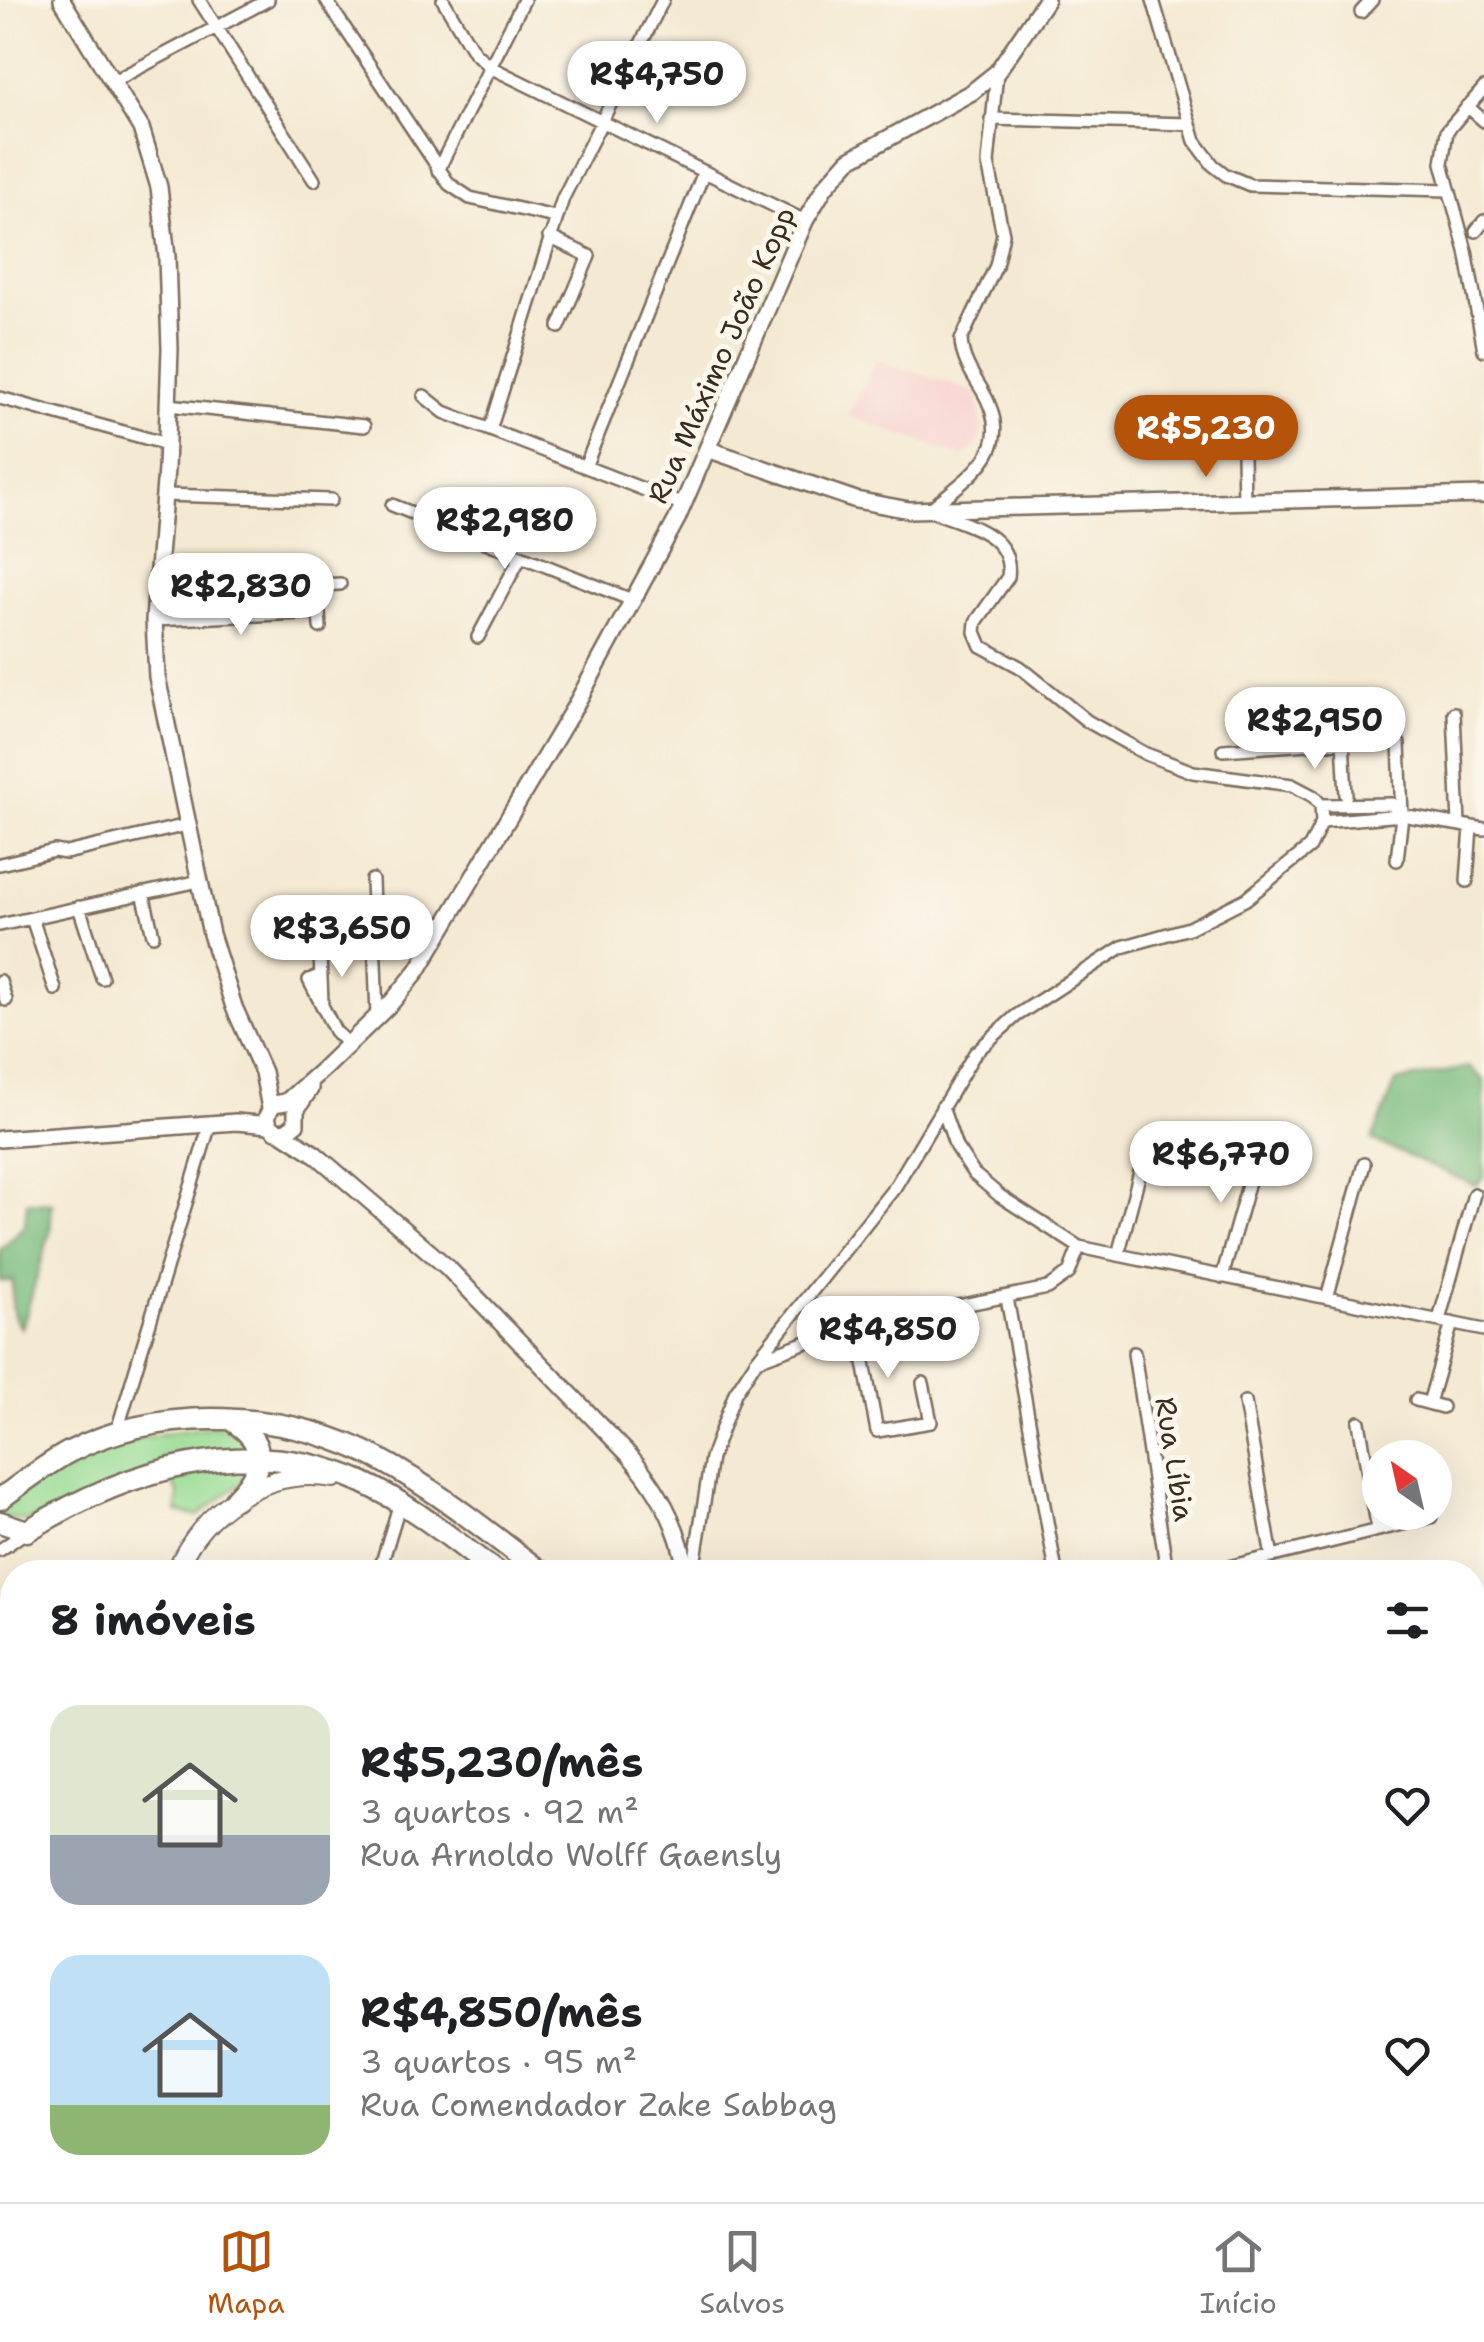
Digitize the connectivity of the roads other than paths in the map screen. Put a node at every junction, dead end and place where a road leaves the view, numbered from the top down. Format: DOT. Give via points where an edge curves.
graph roads {
  1 [pos="62,0"];
  2 [pos="199,0"];
  3 [pos="268,0"];
  4 [pos="326,0"];
  5 [pos="443,0"];
  6 [pos="524,0"];
  7 [pos="664,0"];
  8 [pos="1046,0"];
  9 [pos="1153,0"];
  10 [pos="1372,0"];
  11 [pos="1361,12"];
  12 [pos="216,27"];
  13 [pos="490,67"];
  14 [pos="998,72"];
  15 [pos="114,81"];
  16 [pos="1484,88"];
  17 [pos="1468,106"];
  18 [pos="991,119"];
  19 [pos="1484,121"];
  20 [pos="601,122"];
  21 [pos="1189,124"];
  22 [pos="438,170"];
  23 [pos="704,172"];
  24 [pos="314,180"];
  25 [pos="1448,190"];
  26 [pos="555,217"];
  27 [pos="805,222"];
  28 [pos="549,238"];
  29 [pos="1482,324"];
  30 [pos="559,326"];
  31 [pos="1484,350"];
  32 [pos="424,396"];
  33 [pos="0,398"];
  34 [pos="169,405"];
  35 [pos="364,426"];
  36 [pos="490,430"];
  37 [pos="167,444"];
  38 [pos="707,448"];
  39 [pos="1243,456"];
  40 [pos="585,467"];
  41 [pos="164,495"];
  42 [pos="1484,495"];
  43 [pos="331,500"];
  44 [pos="1244,502"];
  45 [pos="684,505"];
  46 [pos="392,506"];
  47 [pos="930,510"];
  48 [pos="521,556"];
  49 [pos="340,584"];
  50 [pos="155,593"];
  51 [pos="632,600"];
  52 [pos="154,620"];
  53 [pos="320,626"];
  54 [pos="478,637"];
  55 [pos="1454,713"];
  56 [pos="1343,740"];
  57 [pos="1222,750"];
  58 [pos="1346,795"];
  59 [pos="1358,804"];
  60 [pos="1321,805"];
  61 [pos="1402,814"];
  62 [pos="1358,819"];
  63 [pos="1322,822"];
  64 [pos="188,826"];
  65 [pos="1471,827"];
  66 [pos="1397,860"];
  67 [pos="0,864"];
  68 [pos="199,880"];
  69 [pos="372,880"];
  70 [pos="1466,881"];
  71 [pos="142,893"];
  72 [pos="80,907"];
  73 [pos="32,918"];
  74 [pos="0,925"];
  75 [pos="154,935"];
  76 [pos="320,955"];
  77 [pos="102,978"];
  78 [pos="0,980"];
  79 [pos="55,989"];
  80 [pos="6,1000"];
  81 [pos="377,1018"];
  82 [pos="348,1045"];
  83 [pos="264,1072"];
  84 [pos="942,1106"];
  85 [pos="293,1110"];
  86 [pos="272,1119"];
  87 [pos="210,1124"];
  88 [pos="40,1138"];
  89 [pos="1149,1138"];
  90 [pos="0,1139"];
  91 [pos="1258,1146"];
  92 [pos="0,1147"];
  93 [pos="316,1154"];
  94 [pos="1364,1164"];
  95 [pos="1474,1194"];
  96 [pos="1079,1247"];
  97 [pos="1118,1255"];
  98 [pos="1222,1276"];
  99 [pos="1007,1298"];
  100 [pos="1327,1298"];
  101 [pos="1438,1320"];
  102 [pos="1452,1323"];
  103 [pos="857,1326"];
  104 [pos="1484,1330"];
  105 [pos="1134,1353"];
  106 [pos="756,1360"];
  107 [pos="923,1383"];
  108 [pos="1245,1402"];
  109 [pos="1429,1403"];
  110 [pos="231,1420"];
  111 [pos="1359,1422"];
  112 [pos="116,1434"];
  113 [pos="1362,1440"];
  114 [pos="258,1456"];
  115 [pos="362,1482"];
  116 [pos="1,1498"];
  117 [pos="235,1499"];
  118 [pos="400,1503"];
  119 [pos="0,1522"];
  120 [pos="1378,1530"];
  121 [pos="27,1531"];
  122 [pos="0,1550"];
  123 [pos="1272,1557"];
  124 [pos="183,1560"];
  125 [pos="383,1560"];
  126 [pos="479,1560"];
  127 [pos="525,1560"];
  128 [pos="686,1560"];
  129 [pos="692,1560"];
  130 [pos="1054,1560"];
  131 [pos="1165,1560"];
  132 [pos="1259,1560"];
  1 -- 15 [label="main road"];
  2 -- 12 [label="street"];
  3 -- 12 [label="street"];
  4 -- 22 [label="street"];
  5 -- 13 [label="street"];
  6 -- 13 [label="street"];
  7 -- 20 [label="street"];
  8 -- 14 [label="main road"];
  9 -- 21 [label="street"];
  10 -- 11 [label="street"];
  12 -- 15 [label="street"];
  12 -- 24 [label="street"];
  13 -- 20 [label="street"];
  13 -- 22 [label="street"];
  14 -- 18 [label="street"];
  14 -- 27 [label="main road, Rua Máximo João Kopp" via="849,160"];
  15 -- 34 [label="main road" via="148,146 159,187"];
  16 -- 17 [label="street"];
  17 -- 19 [label="street"];
  17 -- 25 [label="street" via="1444,139"];
  18 -- 21 [label="street"];
  18 -- 47 [label="street" via="988,162 1003,234 961,347 993,411 996,434 982,464"];
  20 -- 23 [label="street"];
  20 -- 26 [label="street"];
  21 -- 25 [label="street" via="1202,154 1250,185"];
  22 -- 26 [label="street" via="470,198"];
  23 -- 27 [label="street"];
  23 -- 40 [label="street"];
  25 -- 29 [label="street"];
  26 -- 28 [label="street"];
  27 -- 38 [label="main road, Rua Máximo João Kopp"];
  28 -- 30 [label="street" via="588,256"];
  28 -- 36 [label="street"];
  29 -- 31 [label="street"];
  32 -- 36 [label="street" via="444,412"];
  33 -- 37 [label="street"];
  34 -- 35 [label="street"];
  34 -- 37 [label="main road"];
  36 -- 40 [label="street"];
  37 -- 41 [label="main road"];
  38 -- 45 [label="main road, Rua Máximo João Kopp"];
  38 -- 47 [label="main road" via="876,506"];
  39 -- 44 [label="street"];
  40 -- 45 [label="street"];
  41 -- 43 [label="street"];
  41 -- 50 [label="main road"];
  42 -- 44 [label="main road"];
  44 -- 47 [label="main road"];
  45 -- 51 [label="main road, Rua Máximo João Kopp"];
  46 -- 48 [label="street"];
  47 -- 60 [label="street" via="992,536 1007,554 1008,577 976,622 981,646 1020,667 1087,721 1164,764 1292,785"];
  48 -- 51 [label="street"];
  48 -- 54 [label="street"];
  49 -- 50 [label="street"];
  50 -- 52 [label="main road"];
  51 -- 81 [label="main road, Rua Máximo João Kopp" via="427,954"];
  52 -- 53 [label="street" via="319,612"];
  52 -- 64 [label="main road" via="157,677"];
  55 -- 65 [label="street"];
  56 -- 57 [label="street"];
  56 -- 58 [label="street"];
  56 -- 61 [label="street" via="1398,740"];
  59 -- 60 [label="street"];
  59 -- 61 [label="street" via="1392,804"];
  59 -- 62 [label="street"];
  60 -- 63 [label="street"];
  61 -- 62 [label="street"];
  61 -- 65 [label="street"];
  61 -- 66 [label="street"];
  62 -- 63 [label="street"];
  63 -- 84 [label="street" via="1310,846 1246,900 1189,928 1122,947 1016,1016 975,1053"];
  64 -- 67 [label="street"];
  64 -- 68 [label="main road"];
  65 -- 70 [label="street"];
  68 -- 71 [label="street"];
  68 -- 83 [label="main road" via="229,992"];
  69 -- 81 [label="street"];
  71 -- 72 [label="street"];
  71 -- 75 [label="street"];
  72 -- 73 [label="street"];
  72 -- 77 [label="street"];
  73 -- 74 [label="street"];
  73 -- 79 [label="street"];
  76 -- 82 [label="street" via="321,975 309,980"];
  78 -- 80 [label="street"];
  81 -- 82 [label="main road, Rua Máximo João Kopp"];
  82 -- 85 [label="main road, Rua Máximo João Kopp"];
  83 -- 85 [label="main road"];
  83 -- 86 [label="main road"];
  84 -- 96 [label="street" via="974,1174"];
  84 -- 106 [label="street" via="886,1200"];
  85 -- 86 [label="main road" via="277,1102"];
  85 -- 86 [label="main road, Rua Máximo João Kopp" via="290,1130"];
  85 -- 93 [label="main road"];
  86 -- 87 [label="main road"];
  86 -- 93 [label="main road"];
  87 -- 88 [label="main road"];
  87 -- 112 [label="street"];
  88 -- 90 [label="main road"];
  88 -- 92 [label="main road"];
  89 -- 97 [label="street"];
  91 -- 98 [label="street"];
  93 -- 128 [label="main road" via="470,1288 629,1455 653,1485"];
  94 -- 100 [label="street"];
  95 -- 101 [label="street"];
  96 -- 97 [label="street"];
  96 -- 99 [label="street" via="1056,1284"];
  97 -- 98 [label="street"];
  98 -- 100 [label="street"];
  99 -- 103 [label="street"];
  99 -- 130 [label="street"];
  100 -- 101 [label="street"];
  101 -- 102 [label="street"];
  102 -- 104 [label="street"];
  102 -- 109 [label="street"];
  103 -- 106 [label="street"];
  103 -- 107 [label="street" via="877,1430 931,1422"];
  105 -- 131 [label="street, Rua Líbia"];
  106 -- 129 [label="street" via="718,1434"];
  108 -- 123 [label="street"];
  110 -- 112 [label="highway"];
  110 -- 114 [label="highway" via="252,1437"];
  110 -- 127 [label="highway" via="303,1430 375,1457"];
  111 -- 113 [label="street"];
  112 -- 116 [label="highway" via="69,1452"];
  114 -- 115 [label="highway"];
  114 -- 117 [label="highway" via="254,1478"];
  114 -- 121 [label="highway" via="130,1480"];
  115 -- 117 [label="main road" via="300,1476"];
  115 -- 118 [label="highway"];
  117 -- 124 [label="main road" via="200,1529"];
  118 -- 125 [label="street"];
  118 -- 126 [label="highway"];
  119 -- 121 [label="highway"];
  120 -- 123 [label="street"];
  121 -- 122 [label="street"];
  123 -- 132 [label="street"];
}
